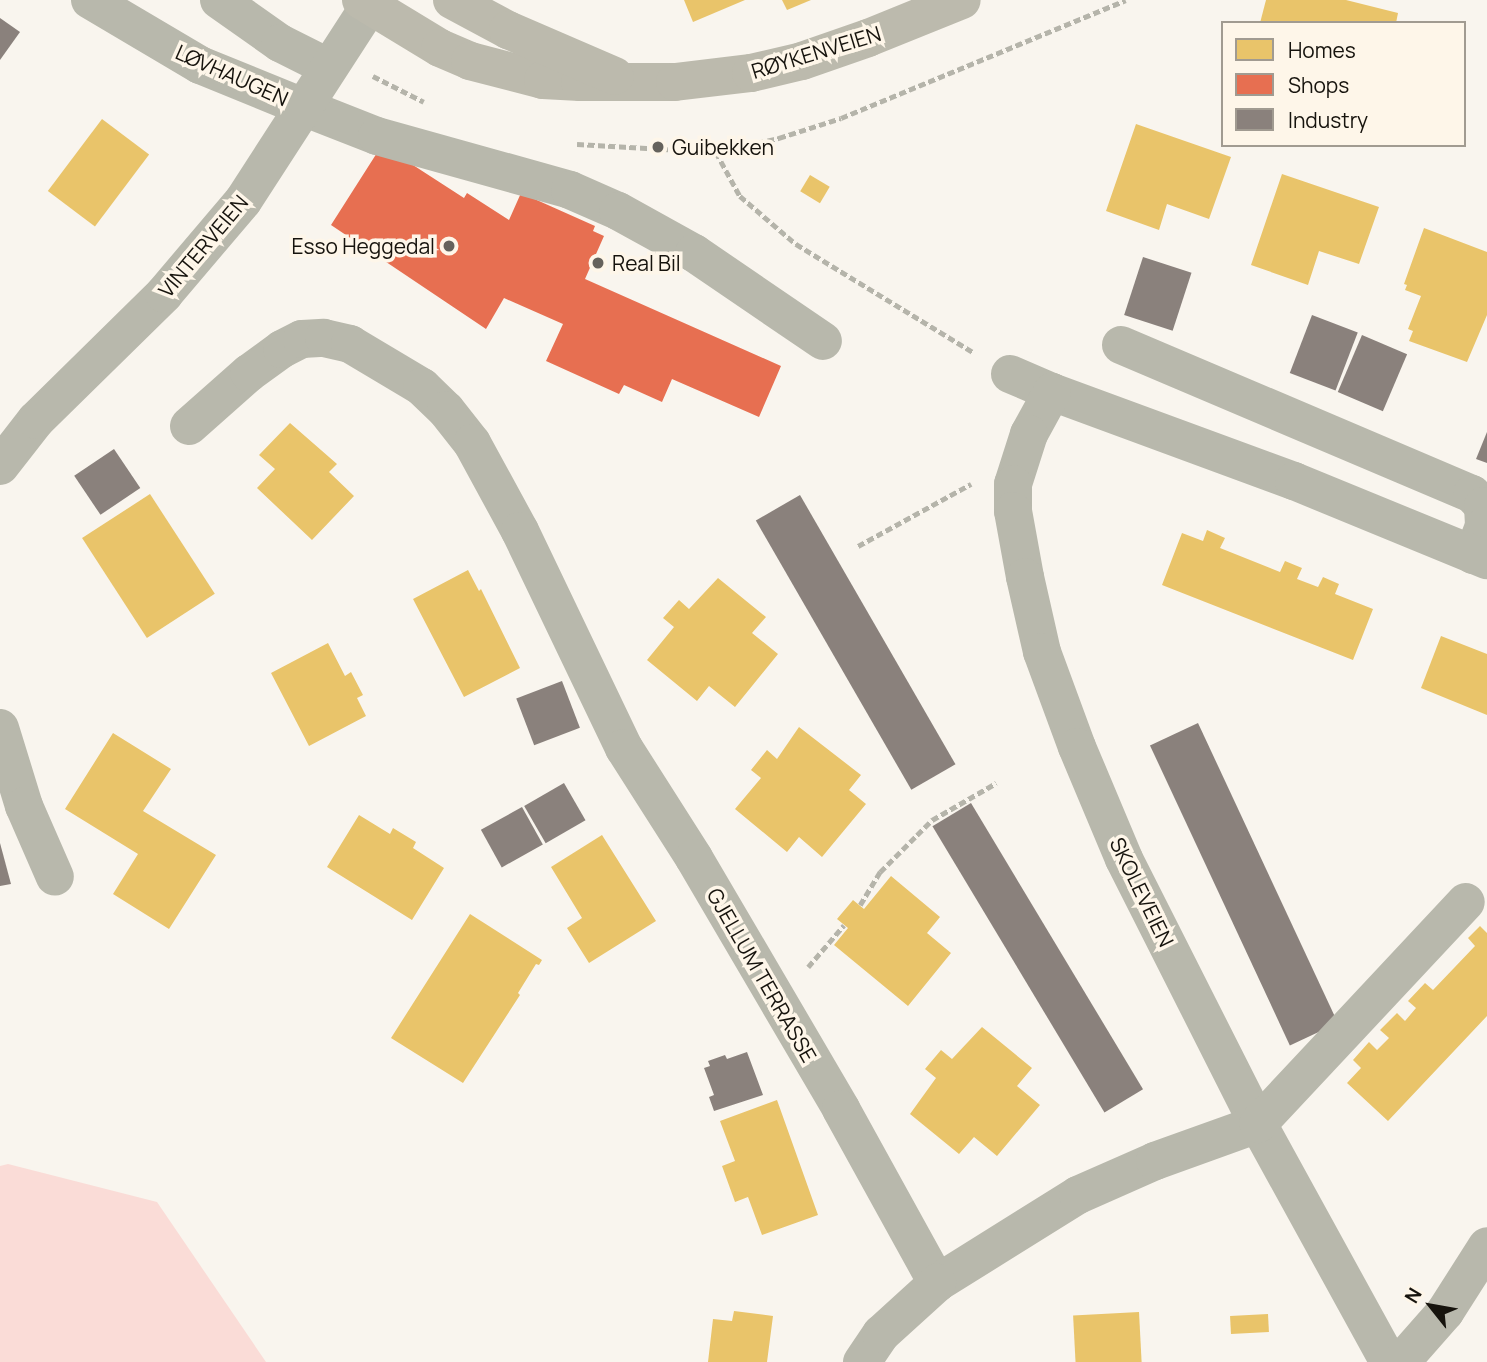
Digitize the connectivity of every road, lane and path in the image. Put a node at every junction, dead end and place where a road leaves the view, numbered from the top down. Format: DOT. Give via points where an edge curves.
graph roads {
  1 [pos="90,0"];
  2 [pos="219,0"];
  3 [pos="452,0"];
  4 [pos="962,0"];
  5 [pos="1126,0"];
  6 [pos="368,2"];
  7 [pos="328,67"];
  8 [pos="623,80"];
  9 [pos="303,107"];
  10 [pos="716,152"];
  11 [pos="823,341"];
  12 [pos="1121,345"];
  13 [pos="1010,374"];
  14 [pos="1052,393"];
  15 [pos="189,426"];
  16 [pos="1315,428"];
  17 [pos="0,466"];
  18 [pos="1294,481"];
  19 [pos="935,503"];
  20 [pos="858,546"];
  21 [pos="1480,557"];
  22 [pos="0,728"];
  23 [pos="996,783"];
  24 [pos="55,877"];
  25 [pos="1466,902"];
  26 [pos="860,905"];
  27 [pos="844,925"];
  28 [pos="778,1002"];
  29 [pos="1258,1124"];
  30 [pos="1487,1246"];
  31 [pos="937,1283"];
  32 [pos="862,1362"];
  33 [pos="1389,1362"];
  34 [pos="1401,1362"];
  1 -- 9 [label="street, LØVHAUGEN" via="200,65"];
  2 -- 7 [label="street" via="280,43"];
  3 -- 8 [label="main road, RØYKENVEIEN"];
  4 -- 8 [label="main road, RØYKENVEIEN" via="868,38 751,74 675,82"];
  5 -- 10 [label="path" via="841,118"];
  6 -- 7 [label="street, VINTERVEIEN"];
  6 -- 8 [label="main road, RØYKENVEIEN" via="440,48 504,72 543,80"];
  7 -- 9 [label="street, VINTERVEIEN"];
  9 -- 11 [label="street, LØVHAUGEN" via="377,136 570,190 618,211 694,253"];
  9 -- 17 [label="street, VINTERVEIEN" via="243,201 164,294 36,420"];
  12 -- 16 [label="street"];
  13 -- 14 [label="street"];
  14 -- 18 [label="street"];
  14 -- 29 [label="street, SKOLEVEIEN" via="1029,434 1013,484 1013,511 1042,652 1124,859"];
  15 -- 28 [label="street, GJELLUM TERRASSE" via="250,373 302,339 350,344 422,387 472,443 520,531 624,748"];
  16 -- 18 [label="street"];
  16 -- 21 [label="street" via="1472,494 1483,506"];
  18 -- 21 [label="street"];
  19 -- 20 [label="path"];
  22 -- 24 [label="street" via="24,806"];
  23 -- 26 [label="path" via="932,820 880,872"];
  25 -- 29 [label="street"];
  27 -- 28 [label="path"];
  28 -- 31 [label="street, GJELLUM TERRASSE"];
  29 -- 31 [label="street" via="1078,1195"];
  29 -- 33 [label="street, SKOLEVEIEN"];
  30 -- 34 [label="street" via="1446,1311"];
  31 -- 32 [label="street" via="881,1334"];
}
